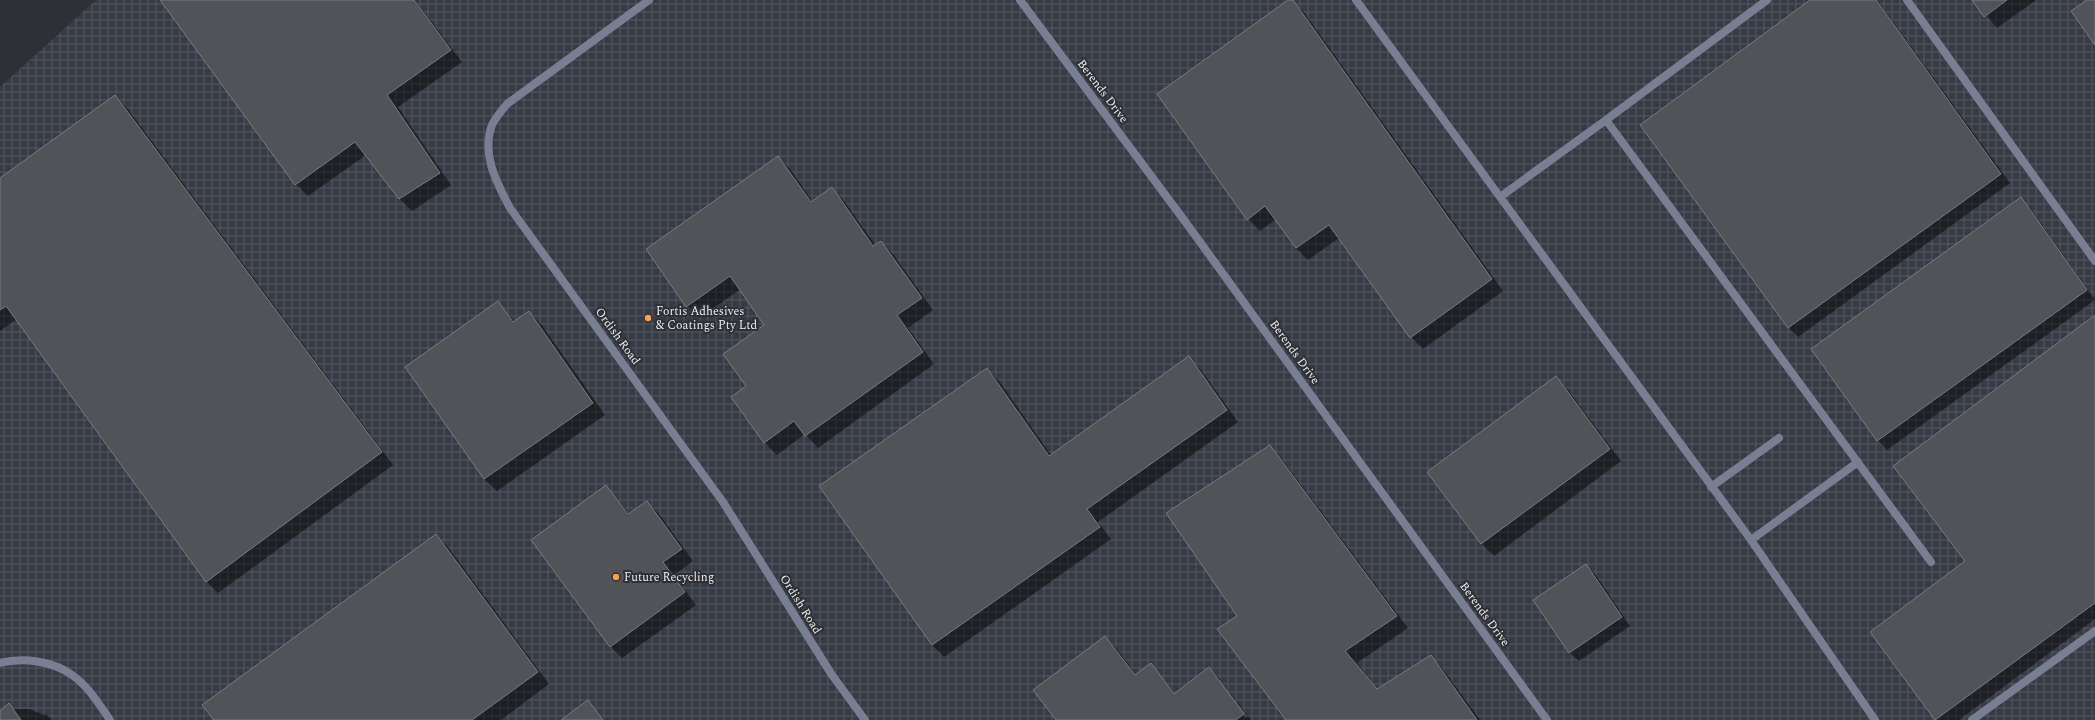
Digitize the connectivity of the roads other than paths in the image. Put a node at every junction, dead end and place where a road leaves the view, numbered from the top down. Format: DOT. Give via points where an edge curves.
graph roads {
  1 [pos="649,0"];
  2 [pos="1020,0"];
  3 [pos="1356,0"];
  4 [pos="1767,0"];
  5 [pos="1907,0"];
  6 [pos="1606,120"];
  7 [pos="1500,197"];
  8 [pos="2095,261"];
  9 [pos="1779,438"];
  10 [pos="1858,462"];
  11 [pos="1711,487"];
  12 [pos="1750,540"];
  13 [pos="1931,562"];
  14 [pos="2095,631"];
  15 [pos="0,663"];
  16 [pos="110,720"];
  17 [pos="865,720"];
  18 [pos="1547,720"];
  19 [pos="1875,720"];
  20 [pos="1972,720"];
  1 -- 17 [label="street, Ordish Road" via="507,104 492,124 488,151 494,178 510,208 723,502 832,675"];
  2 -- 18 [label="street, Berends Drive" via="1188,226"];
  3 -- 7 [label="street"];
  4 -- 6 [label="street"];
  5 -- 8 [label="street"];
  6 -- 7 [label="street"];
  6 -- 10 [label="street"];
  7 -- 11 [label="street"];
  9 -- 11 [label="street"];
  10 -- 12 [label="street"];
  10 -- 13 [label="street"];
  11 -- 12 [label="street"];
  12 -- 19 [label="street"];
  14 -- 20 [label="street"];
  15 -- 16 [label="street" via="25,660 66,671 82,684"];
}
